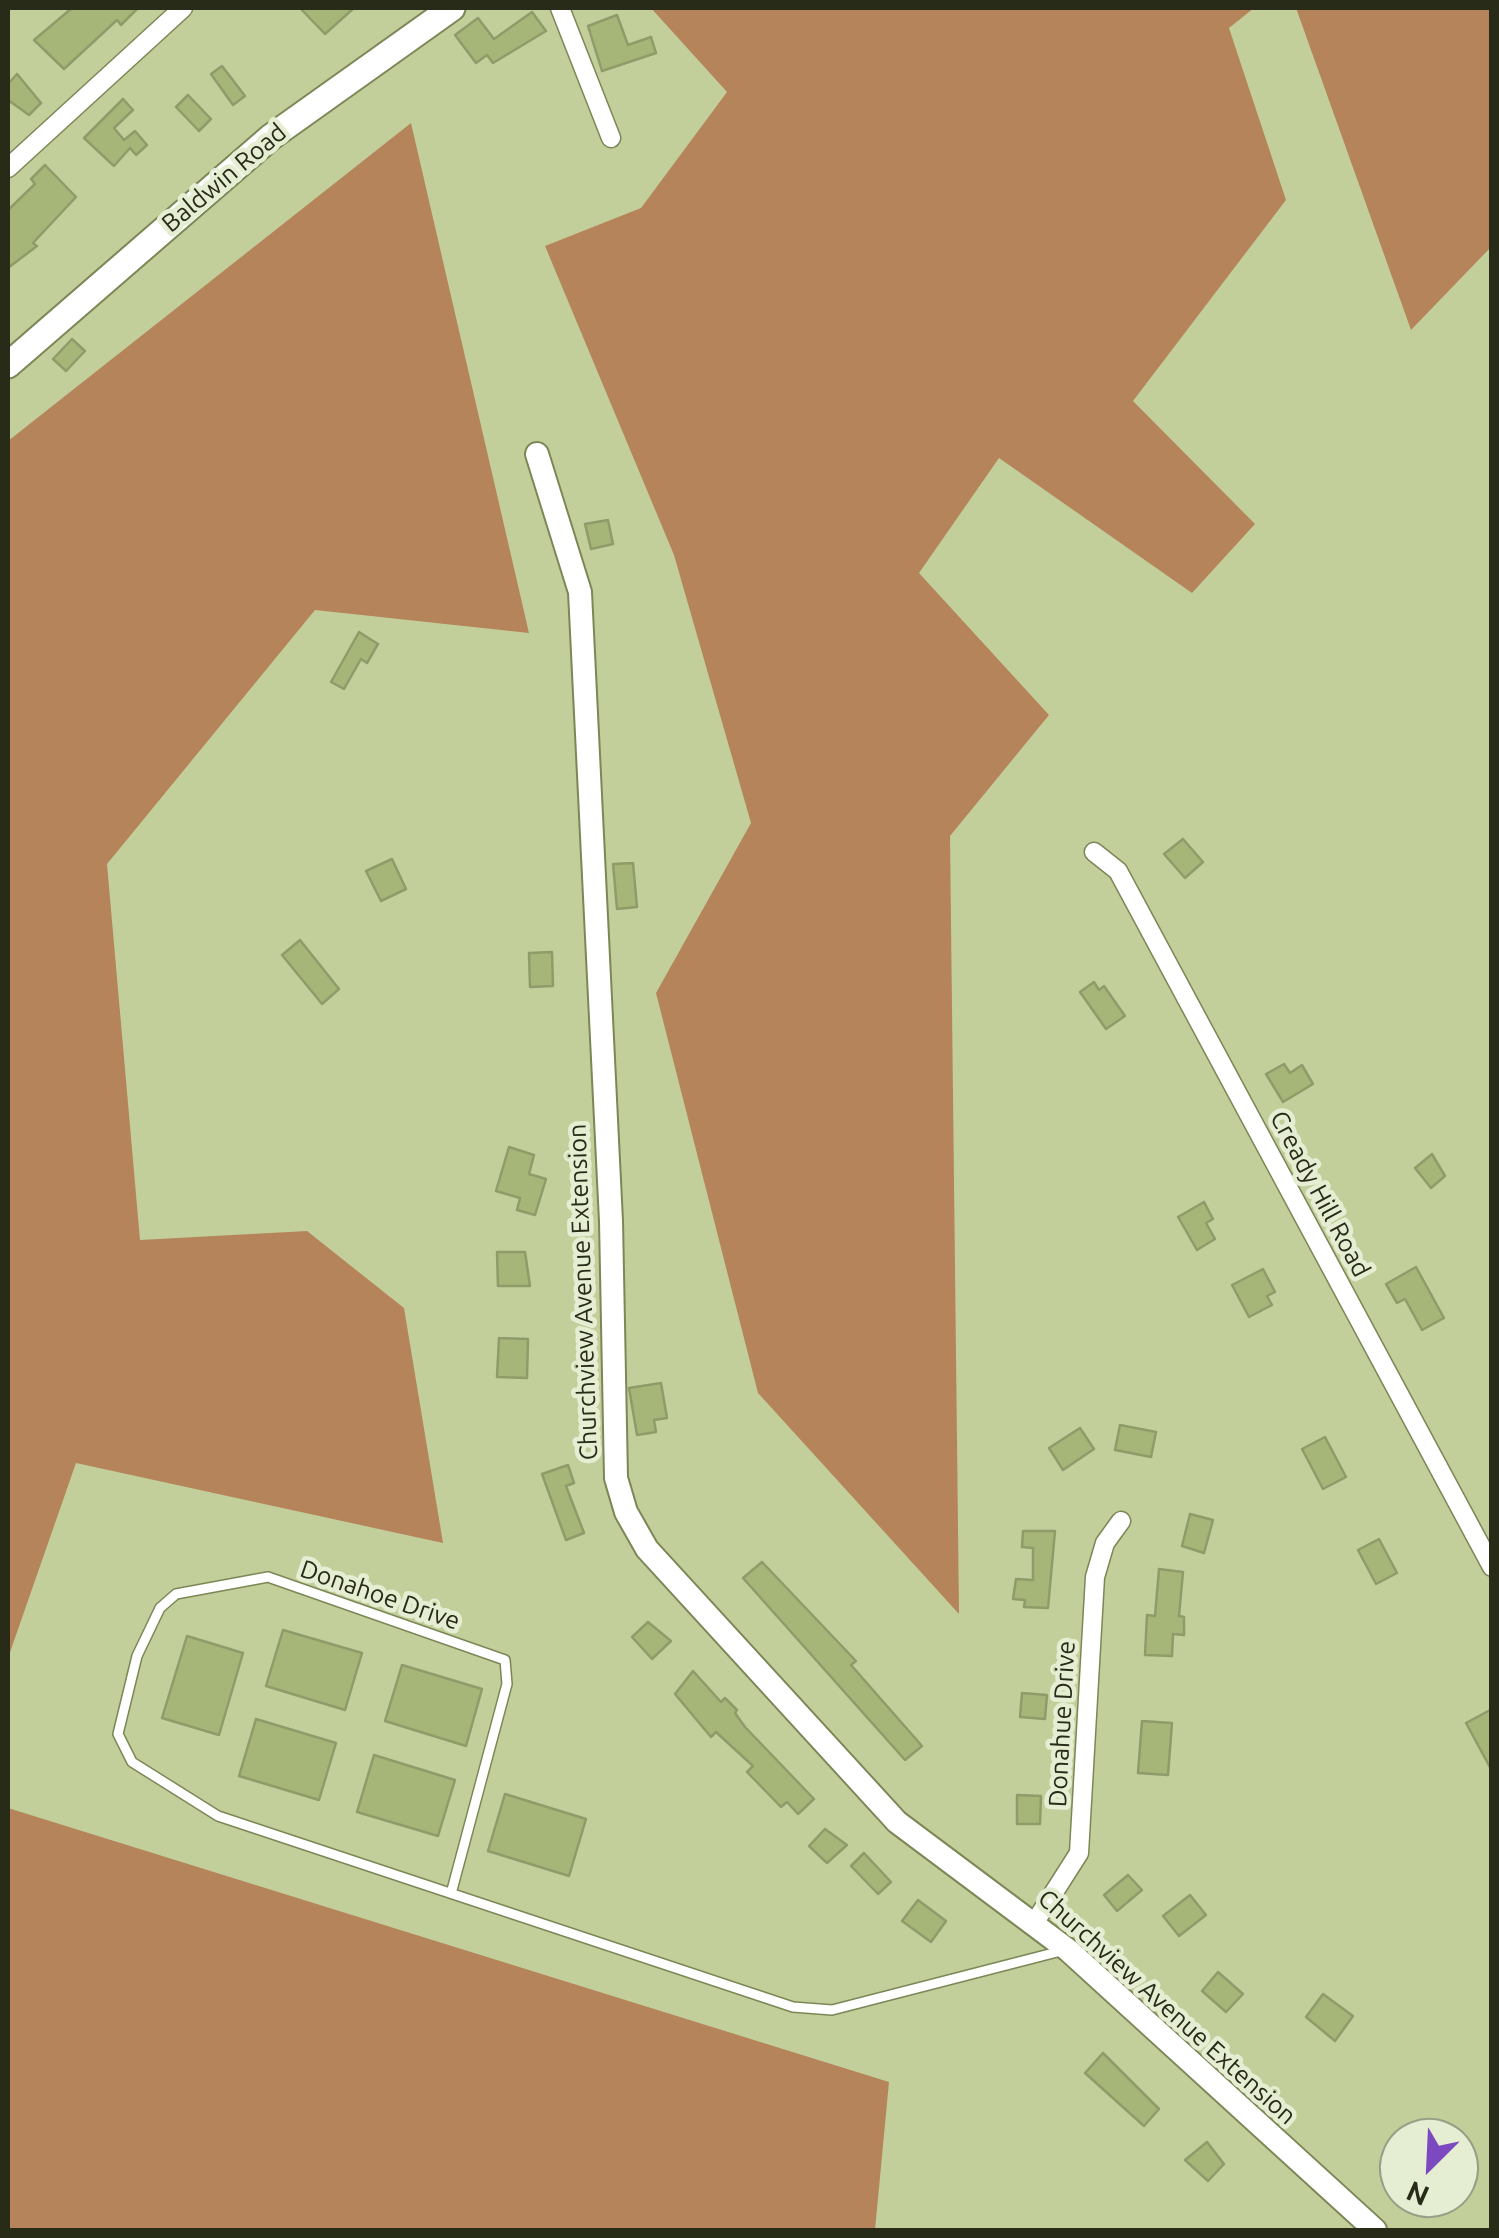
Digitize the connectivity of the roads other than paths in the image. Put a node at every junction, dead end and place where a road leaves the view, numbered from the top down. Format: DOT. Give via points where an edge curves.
graph roads {
  1 [pos="183,8"];
  2 [pos="452,8"];
  3 [pos="560,8"];
  4 [pos="611,138"];
  5 [pos="8,168"];
  6 [pos="8,365"];
  7 [pos="537,454"];
  8 [pos="1094,852"];
  9 [pos="1122,1522"];
  10 [pos="1492,1567"];
  11 [pos="452,1890"];
  12 [pos="1035,1922"];
  13 [pos="1068,1950"];
  14 [pos="1375,2230"];
  1 -- 5 [label="street"];
  2 -- 6 [label="main road, Baldwin Road" via="271,137"];
  3 -- 4 [label="street"];
  7 -- 12 [label="street, Churchview Avenue Extension" via="580,592 611,1220 616,1478 626,1512 646,1548 897,1822"];
  8 -- 10 [label="street, Cready Hill Road" via="1118,870"];
  9 -- 12 [label="street, Donahue Drive" via="1106,1542 1094,1577 1079,1852"];
  11 -- 11 [label="lane, Donahoe Drive" via="507,1684 506,1660 268,1577 176,1594 160,1608 137,1656 118,1734 132,1762 218,1816"];
  11 -- 13 [label="lane, Donahoe Drive" via="792,2007 832,2010"];
  12 -- 13 [label="street, Churchview Avenue Extension"];
  13 -- 14 [label="street, Churchview Avenue Extension"];
}
